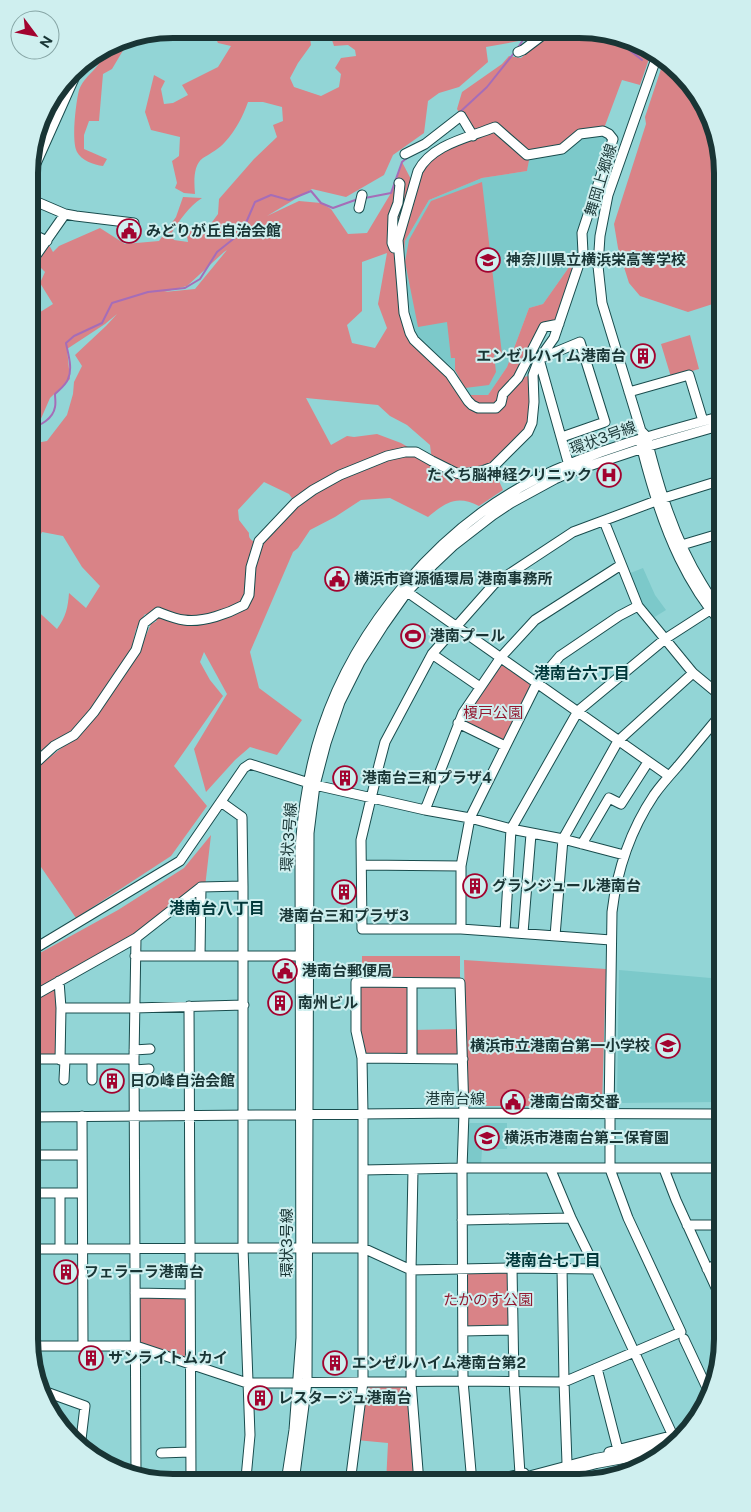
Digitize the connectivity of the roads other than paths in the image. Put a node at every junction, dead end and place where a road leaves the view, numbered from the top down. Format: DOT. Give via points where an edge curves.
graph roads {
  1 [pos="538,38"];
  2 [pos="518,52"];
  3 [pos="655,62"];
  4 [pos="63,94"];
  5 [pos="473,136"];
  6 [pos="39,153"];
  7 [pos="408,153"];
  8 [pos="399,184"];
  9 [pos="38,202"];
  10 [pos="65,214"];
  11 [pos="134,223"];
  12 [pos="38,237"];
  13 [pos="46,241"];
  14 [pos="399,251"];
  15 [pos="38,252"];
  16 [pos="559,324"];
  17 [pos="539,358"];
  18 [pos="629,392"];
  19 [pos="714,418"];
  20 [pos="703,421"];
  21 [pos="714,427"];
  22 [pos="562,437"];
  23 [pos="644,440"];
  24 [pos="570,468"];
  25 [pos="714,483"];
  26 [pos="660,499"];
  27 [pos="604,521"];
  28 [pos="714,536"];
  29 [pos="677,547"];
  30 [pos="620,565"];
  31 [pos="404,590"];
  32 [pos="714,603"];
  33 [pos="638,606"];
  34 [pos="710,610"];
  35 [pos="714,614"];
  36 [pos="456,626"];
  37 [pos="665,639"];
  38 [pos="432,654"];
  39 [pos="501,657"];
  40 [pos="693,674"];
  41 [pos="537,683"];
  42 [pos="480,687"];
  43 [pos="714,690"];
  44 [pos="578,711"];
  45 [pos="458,723"];
  46 [pos="714,723"];
  47 [pos="618,740"];
  48 [pos="505,746"];
  49 [pos="38,761"];
  50 [pos="648,762"];
  51 [pos="669,776"];
  52 [pos="311,784"];
  53 [pos="372,797"];
  54 [pos="221,802"];
  55 [pos="425,810"];
  56 [pos="470,818"];
  57 [pos="511,829"];
  58 [pos="531,834"];
  59 [pos="563,839"];
  60 [pos="582,844"];
  61 [pos="624,855"];
  62 [pos="362,865"];
  63 [pos="461,866"];
  64 [pos="243,886"];
  65 [pos="201,887"];
  66 [pos="460,929"];
  67 [pos="504,932"];
  68 [pos="523,933"];
  69 [pos="555,936"];
  70 [pos="136,938"];
  71 [pos="611,940"];
  72 [pos="38,947"];
  73 [pos="135,956"];
  74 [pos="200,956"];
  75 [pos="244,956"];
  76 [pos="304,956"];
  77 [pos="59,981"];
  78 [pos="412,983"];
  79 [pos="38,992"];
  80 [pos="244,1005"];
  81 [pos="189,1006"];
  82 [pos="61,1008"];
  83 [pos="134,1008"];
  84 [pos="150,1050"];
  85 [pos="134,1054"];
  86 [pos="362,1058"];
  87 [pos="412,1058"];
  88 [pos="38,1059"];
  89 [pos="463,1059"];
  90 [pos="63,1060"];
  91 [pos="92,1060"];
  92 [pos="134,1070"];
  93 [pos="150,1070"];
  94 [pos="64,1080"];
  95 [pos="92,1080"];
  96 [pos="464,1113"];
  97 [pos="243,1114"];
  98 [pos="363,1114"];
  99 [pos="609,1114"];
  100 [pos="713,1114"];
  101 [pos="135,1115"];
  102 [pos="189,1115"];
  103 [pos="304,1115"];
  104 [pos="82,1116"];
  105 [pos="38,1117"];
  106 [pos="82,1154"];
  107 [pos="38,1155"];
  108 [pos="462,1168"];
  109 [pos="550,1168"];
  110 [pos="713,1168"];
  111 [pos="610,1169"];
  112 [pos="664,1169"];
  113 [pos="363,1170"];
  114 [pos="413,1170"];
  115 [pos="38,1192"];
  116 [pos="60,1193"];
  117 [pos="82,1193"];
  118 [pos="571,1218"];
  119 [pos="462,1220"];
  120 [pos="687,1225"];
  121 [pos="713,1225"];
  122 [pos="60,1248"];
  123 [pos="82,1248"];
  124 [pos="135,1248"];
  125 [pos="190,1248"];
  126 [pos="243,1248"];
  127 [pos="305,1248"];
  128 [pos="363,1248"];
  129 [pos="38,1249"];
  130 [pos="713,1266"];
  131 [pos="512,1268"];
  132 [pos="562,1268"];
  133 [pos="462,1269"];
  134 [pos="596,1269"];
  135 [pos="707,1269"];
  136 [pos="411,1270"];
  137 [pos="713,1282"];
  138 [pos="135,1293"];
  139 [pos="190,1294"];
  140 [pos="513,1330"];
  141 [pos="463,1331"];
  142 [pos="682,1336"];
  143 [pos="38,1346"];
  144 [pos="83,1346"];
  145 [pos="136,1346"];
  146 [pos="633,1352"];
  147 [pos="190,1364"];
  148 [pos="597,1368"];
  149 [pos="463,1381"];
  150 [pos="514,1381"];
  151 [pos="247,1382"];
  152 [pos="303,1382"];
  153 [pos="364,1382"];
  154 [pos="411,1382"];
  155 [pos="564,1382"];
  156 [pos="705,1384"];
  157 [pos="49,1393"];
  158 [pos="673,1436"];
  159 [pos="81,1438"];
  160 [pos="618,1450"];
  161 [pos="656,1450"];
  162 [pos="190,1452"];
  163 [pos="161,1453"];
  164 [pos="567,1463"];
  165 [pos="136,1469"];
  166 [pos="191,1474"];
  167 [pos="246,1474"];
  168 [pos="287,1474"];
  169 [pos="295,1474"];
  170 [pos="351,1474"];
  171 [pos="418,1474"];
  172 [pos="471,1474"];
  173 [pos="516,1474"];
  174 [pos="532,1474"];
  175 [pos="538,1474"];
  1 -- 2 [label="street"];
  3 -- 18 [label="street, 舞岡上郷線" via="608,195 600,236 598,266 602,303"];
  4 -- 6 [label="street"];
  5 -- 7 [label="street" via="461,116"];
  5 -- 14 [label="street" via="438,148 422,162 400,228"];
  5 -- 16 [label="street" via="495,127 527,155 562,149 580,134 603,131 613,138 582,233 583,253"];
  8 -- 14 [label="street" via="392,233 392,243"];
  9 -- 10 [label="street"];
  10 -- 11 [label="street"];
  10 -- 13 [label="street"];
  12 -- 13 [label="street"];
  13 -- 15 [label="street"];
  14 -- 16 [label="street" via="404,313 410,333 450,374 468,401 478,408 496,408 501,403 503,394 518,378 544,327"];
  16 -- 17 [label="street" via="554,338"];
  17 -- 22 [label="street"];
  17 -- 22 [label="street" via="580,342 605,422"];
  17 -- 49 [label="street" via="532,375 532,423 528,432 493,467 461,474 416,452 405,452 340,475 313,490 294,504 260,541 250,567 249,595 244,604 221,615 196,620 158,612 144,622 136,650 94,712 74,735 54,746"];
  18 -- 20 [label="street" via="689,375"];
  18 -- 23 [label="street, 舞岡上郷線"];
  19 -- 20 [label="street, 環状3号線"];
  20 -- 23 [label="street, 環状3号線"];
  21 -- 23 [label="street, 環状3号線"];
  22 -- 24 [label="street"];
  23 -- 24 [label="street, 環状3号線"];
  23 -- 26 [label="street, 舞岡上郷線"];
  24 -- 31 [label="street, 環状3号線" via="493,515"];
  25 -- 26 [label="street"];
  26 -- 27 [label="street"];
  26 -- 29 [label="street, 舞岡上郷線"];
  27 -- 30 [label="street"];
  27 -- 36 [label="street" via="572,532 494,584"];
  28 -- 29 [label="street"];
  29 -- 32 [label="street, 舞岡上郷線"];
  29 -- 34 [label="street, 舞岡上郷線" via="690,580"];
  30 -- 33 [label="street"];
  30 -- 39 [label="street" via="535,620"];
  31 -- 36 [label="street"];
  31 -- 52 [label="street, 環状3号線" via="340,702"];
  33 -- 37 [label="street"];
  33 -- 41 [label="street" via="560,656"];
  34 -- 35 [label="street, 舞岡上郷線"];
  34 -- 37 [label="street"];
  36 -- 38 [label="street"];
  36 -- 39 [label="street"];
  37 -- 40 [label="street"];
  37 -- 44 [label="street"];
  38 -- 42 [label="street"];
  38 -- 53 [label="street" via="385,742"];
  39 -- 41 [label="street"];
  39 -- 42 [label="street"];
  40 -- 43 [label="street"];
  40 -- 47 [label="street"];
  41 -- 44 [label="street"];
  41 -- 48 [label="street"];
  42 -- 45 [label="street"];
  44 -- 47 [label="street"];
  44 -- 57 [label="street"];
  45 -- 48 [label="street"];
  45 -- 55 [label="street"];
  46 -- 51 [label="street"];
  47 -- 50 [label="street"];
  47 -- 59 [label="street"];
  48 -- 56 [label="street"];
  50 -- 51 [label="street"];
  50 -- 60 [label="street" via="621,804 609,798"];
  51 -- 61 [label="street" via="645,809"];
  52 -- 53 [label="street"];
  52 -- 54 [label="street" via="250,764"];
  52 -- 76 [label="street, 環状3号線"];
  53 -- 55 [label="street"];
  53 -- 62 [label="street" via="361,840"];
  54 -- 64 [label="street" via="242,817"];
  54 -- 72 [label="street" via="180,861"];
  55 -- 56 [label="street"];
  56 -- 57 [label="street"];
  56 -- 63 [label="street"];
  57 -- 58 [label="street"];
  57 -- 67 [label="street"];
  58 -- 59 [label="street"];
  58 -- 68 [label="street"];
  59 -- 60 [label="street"];
  59 -- 69 [label="street"];
  60 -- 61 [label="street"];
  61 -- 71 [label="street" via="614,893"];
  62 -- 63 [label="street"];
  62 -- 66 [label="street" via="362,929"];
  63 -- 66 [label="street"];
  64 -- 65 [label="street"];
  64 -- 75 [label="street"];
  65 -- 70 [label="street"];
  65 -- 74 [label="street"];
  66 -- 67 [label="street"];
  67 -- 68 [label="street"];
  68 -- 69 [label="street"];
  69 -- 71 [label="street"];
  70 -- 73 [label="street"];
  70 -- 77 [label="street"];
  71 -- 99 [label="street"];
  73 -- 74 [label="street"];
  73 -- 83 [label="street"];
  74 -- 75 [label="street"];
  75 -- 76 [label="street"];
  75 -- 80 [label="street"];
  76 -- 103 [label="street, 環状3号線"];
  77 -- 79 [label="street"];
  77 -- 82 [label="street"];
  78 -- 86 [label="street" via="356,982 356,1031"];
  78 -- 87 [label="street"];
  78 -- 89 [label="street" via="460,983"];
  80 -- 81 [label="street"];
  80 -- 97 [label="street"];
  81 -- 83 [label="street"];
  81 -- 102 [label="street"];
  82 -- 83 [label="street"];
  82 -- 90 [label="street"];
  83 -- 85 [label="street"];
  84 -- 85 [label="street"];
  85 -- 91 [label="street"];
  85 -- 92 [label="street"];
  86 -- 87 [label="street"];
  86 -- 98 [label="street"];
  87 -- 89 [label="street"];
  88 -- 90 [label="street"];
  89 -- 96 [label="street"];
  90 -- 91 [label="street"];
  90 -- 94 [label="street"];
  91 -- 95 [label="street"];
  92 -- 93 [label="street"];
  92 -- 101 [label="street"];
  96 -- 98 [label="street, 港南台線"];
  96 -- 99 [label="street, 港南台線"];
  96 -- 108 [label="street"];
  97 -- 102 [label="street, 港南台線"];
  97 -- 103 [label="street, 港南台線"];
  97 -- 126 [label="street"];
  98 -- 103 [label="street, 港南台線"];
  98 -- 113 [label="street"];
  99 -- 100 [label="street, 港南台線"];
  99 -- 111 [label="street"];
  101 -- 102 [label="street, 港南台線"];
  101 -- 104 [label="street, 港南台線"];
  101 -- 124 [label="street"];
  102 -- 125 [label="street"];
  103 -- 127 [label="street, 環状3号線"];
  104 -- 105 [label="street, 港南台線"];
  104 -- 106 [label="street"];
  106 -- 107 [label="street"];
  106 -- 117 [label="street"];
  108 -- 109 [label="street"];
  108 -- 114 [label="street"];
  108 -- 119 [label="street"];
  109 -- 111 [label="street"];
  109 -- 118 [label="street"];
  110 -- 112 [label="street"];
  111 -- 112 [label="street"];
  111 -- 142 [label="street" via="628,1218"];
  112 -- 120 [label="street"];
  113 -- 114 [label="street"];
  113 -- 128 [label="street"];
  114 -- 136 [label="street"];
  115 -- 116 [label="street"];
  116 -- 117 [label="street"];
  116 -- 122 [label="street"];
  117 -- 123 [label="street"];
  118 -- 119 [label="street"];
  118 -- 134 [label="street"];
  119 -- 133 [label="street"];
  120 -- 121 [label="street"];
  120 -- 135 [label="street"];
  122 -- 123 [label="street"];
  122 -- 129 [label="street"];
  123 -- 124 [label="street"];
  123 -- 144 [label="street"];
  124 -- 125 [label="street"];
  124 -- 138 [label="street"];
  125 -- 126 [label="street"];
  125 -- 139 [label="street"];
  126 -- 127 [label="street"];
  126 -- 151 [label="street"];
  127 -- 128 [label="street"];
  127 -- 152 [label="street, 環状3号線"];
  128 -- 136 [label="street"];
  128 -- 153 [label="street"];
  130 -- 135 [label="street"];
  131 -- 132 [label="street"];
  131 -- 133 [label="street"];
  131 -- 140 [label="street"];
  132 -- 134 [label="street"];
  132 -- 155 [label="street"];
  133 -- 136 [label="street"];
  133 -- 141 [label="street"];
  134 -- 146 [label="street"];
  135 -- 137 [label="street"];
  136 -- 154 [label="street"];
  138 -- 139 [label="street"];
  138 -- 145 [label="street"];
  139 -- 147 [label="street"];
  140 -- 141 [label="street"];
  140 -- 150 [label="street"];
  141 -- 149 [label="street"];
  142 -- 146 [label="street"];
  142 -- 156 [label="street"];
  143 -- 144 [label="street"];
  144 -- 145 [label="street"];
  145 -- 147 [label="street"];
  145 -- 165 [label="street"];
  146 -- 148 [label="street"];
  146 -- 158 [label="street"];
  147 -- 151 [label="street"];
  147 -- 162 [label="street"];
  148 -- 155 [label="street"];
  148 -- 160 [label="street"];
  149 -- 150 [label="street"];
  149 -- 154 [label="street"];
  149 -- 172 [label="street"];
  150 -- 155 [label="street"];
  150 -- 173 [label="street"];
  151 -- 152 [label="street"];
  151 -- 167 [label="street" via="250,1435"];
  152 -- 153 [label="street"];
  152 -- 168 [label="street, 環状3号線"];
  152 -- 169 [label="street, 環状3号線"];
  153 -- 154 [label="street"];
  153 -- 170 [label="street"];
  154 -- 171 [label="street"];
  155 -- 164 [label="street"];
  157 -- 159 [label="street" via="84,1406"];
  158 -- 160 [label="street"];
  160 -- 164 [label="street"];
  161 -- 175 [label="highway"];
  162 -- 163 [label="street"];
  162 -- 166 [label="street"];
  164 -- 174 [label="street"];
}
